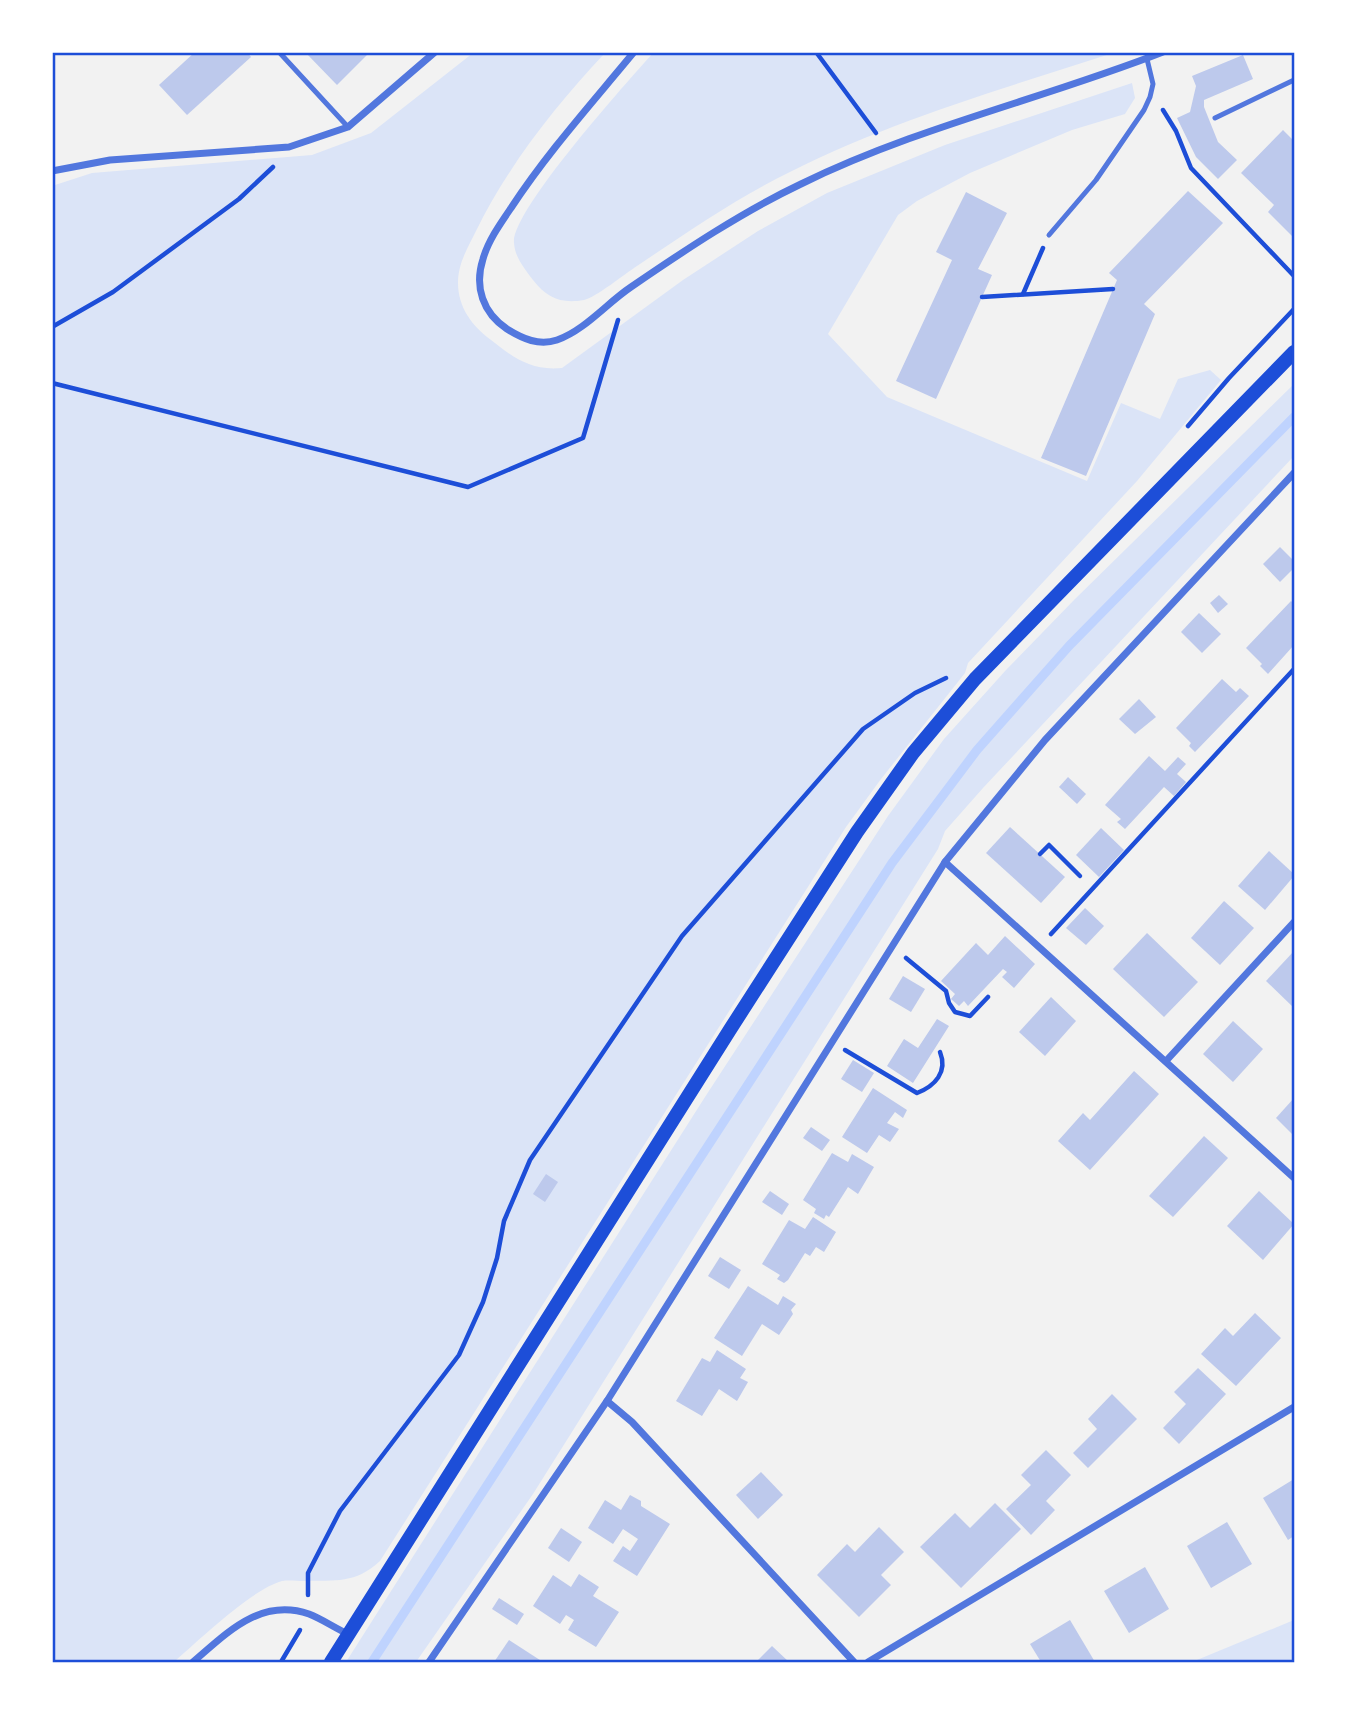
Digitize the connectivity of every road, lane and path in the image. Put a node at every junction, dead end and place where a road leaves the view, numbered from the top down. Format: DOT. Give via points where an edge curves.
graph roads {
  1 [pos="279,52"];
  2 [pos="435,52"];
  3 [pos="634,52"];
  4 [pos="816,52"];
  5 [pos="1163,52"];
  6 [pos="1147,59"];
  7 [pos="1294,80"];
  8 [pos="1166,113"];
  9 [pos="1215,118"];
  10 [pos="348,127"];
  11 [pos="878,136"];
  12 [pos="289,147"];
  13 [pos="52,172"];
  14 [pos="1049,235"];
  15 [pos="1294,276"];
  16 [pos="628,289"];
  17 [pos="1113,289"];
  18 [pos="1023,294"];
  19 [pos="982,298"];
  20 [pos="52,327"];
  21 [pos="1294,352"];
  22 [pos="52,383"];
  23 [pos="1294,473"];
  24 [pos="1294,669"];
  25 [pos="947,678"];
  26 [pos="1040,854"];
  27 [pos="945,862"];
  28 [pos="1080,876"];
  29 [pos="1294,922"];
  30 [pos="1039,946"];
  31 [pos="891,947"];
  32 [pos="988,997"];
  33 [pos="832,1042"];
  34 [pos="940,1052"];
  35 [pos="1166,1061"];
  36 [pos="1294,1178"];
  37 [pos="607,1401"];
  38 [pos="1294,1408"];
  39 [pos="308,1614"];
  40 [pos="348,1634"];
  41 [pos="193,1662"];
  42 [pos="281,1662"];
  43 [pos="331,1662"];
  44 [pos="429,1662"];
  45 [pos="854,1662"];
  46 [pos="869,1662"];
  1 -- 10 [label="lane"];
  2 -- 10 [label="street"];
  3 -- 16 [label="street" via="523,189 489,243 479,278 480,293 494,318 540,343 569,334"];
  4 -- 11 [label="path"];
  5 -- 6 [label="street"];
  6 -- 14 [label="lane" via="1153,84 1144,110 1096,180"];
  6 -- 16 [label="street" via="859,157 754,209"];
  7 -- 9 [label="lane"];
  8 -- 15 [label="path" via="1191,168"];
  10 -- 12 [label="street"];
  12 -- 13 [label="street" via="110,160"];
  12 -- 20 [label="path" via="266,176 239,199 113,292"];
  14 -- 18 [label="path"];
  16 -- 22 [label="path" via="583,438 468,487"];
  17 -- 18 [label="path"];
  18 -- 19 [label="path"];
  21 -- 40 [label="main road" via="975,679 913,753 731,1028"];
  23 -- 27 [label="street" via="1045,740"];
  24 -- 30 [label="path"];
  25 -- 39 [label="path" via="915,693 863,729 682,936 530,1160 504,1221 483,1302 459,1355 340,1511 308,1573"];
  26 -- 28 [label="path" via="1049,845"];
  27 -- 30 [label="street"];
  27 -- 31 [label="street"];
  29 -- 35 [label="street"];
  30 -- 35 [label="street"];
  31 -- 32 [label="path" via="946,991 956,1013 970,1016"];
  31 -- 33 [label="street"];
  33 -- 34 [label="path" via="917,1093 936,1083 943,1061"];
  33 -- 37 [label="street"];
  35 -- 36 [label="street"];
  37 -- 44 [label="street"];
  37 -- 45 [label="street" via="632,1422"];
  38 -- 46 [label="street"];
  39 -- 40 [label="street"];
  39 -- 41 [label="street" via="275,1610 257,1614"];
  39 -- 42 [label="path"];
  40 -- 43 [label="main road"];
}
